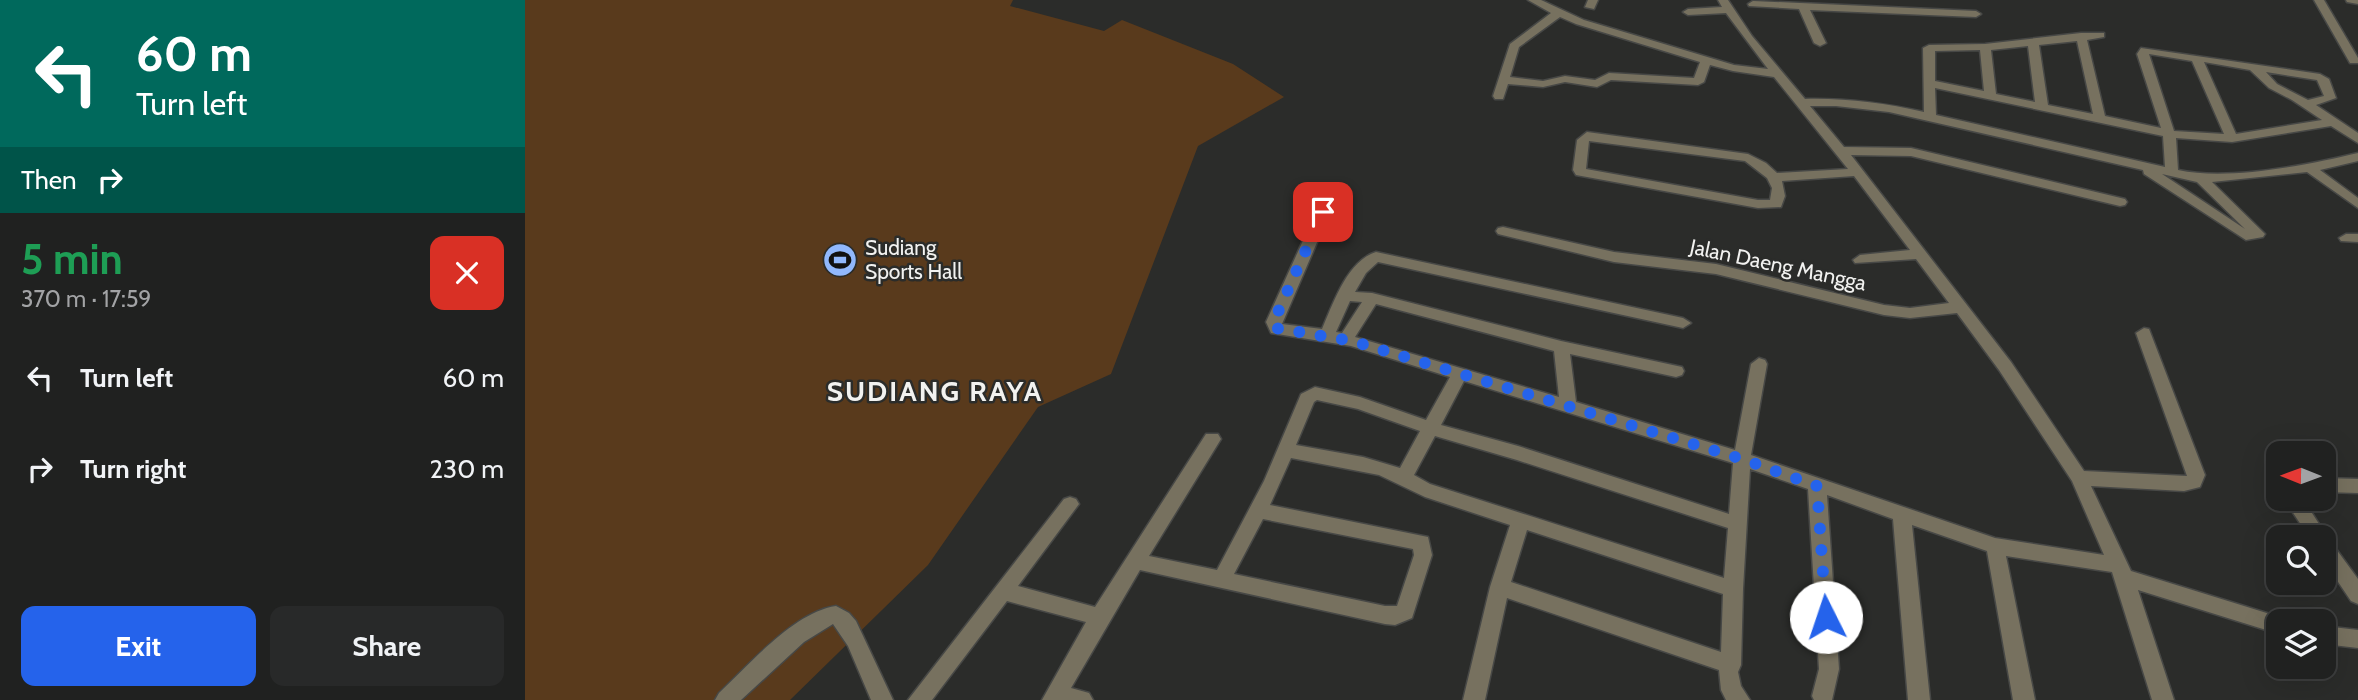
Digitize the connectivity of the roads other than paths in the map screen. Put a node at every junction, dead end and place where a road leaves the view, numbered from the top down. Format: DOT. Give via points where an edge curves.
graph roads {
  1 [pos="1533,0"];
  2 [pos="1907,0"];
  3 [pos="2319,0"];
  4 [pos="2351,0"];
  5 [pos="2358,1"];
  6 [pos="1753,4"];
  7 [pos="1795,4"];
  8 [pos="1843,4"];
  9 [pos="1726,5"];
  10 [pos="1912,11"];
  11 [pos="1559,12"];
  12 [pos="1688,12"];
  13 [pos="1976,14"];
  14 [pos="2100,35"];
  15 [pos="2081,36"];
  16 [pos="2033,41"];
  17 [pos="1820,43"];
  18 [pos="1985,47"];
  19 [pos="2196,57"];
  20 [pos="1706,60"];
  21 [pos="2354,61"];
  22 [pos="2253,65"];
  23 [pos="1777,74"];
  24 [pos="1503,80"];
  25 [pos="1931,84"];
  26 [pos="1499,96"];
  27 [pos="1990,96"];
  28 [pos="1799,103"];
  29 [pos="2306,104"];
  30 [pos="2042,107"];
  31 [pos="1930,117"];
  32 [pos="2100,120"];
  33 [pos="2332,122"];
  34 [pos="2169,134"];
  35 [pos="2232,138"];
  36 [pos="2358,139"];
  37 [pos="1840,151"];
  38 [pos="2358,157"];
  39 [pos="2145,168"];
  40 [pos="2310,168"];
  41 [pos="1858,172"];
  42 [pos="2172,173"];
  43 [pos="1775,177"];
  44 [pos="2202,179"];
  45 [pos="2120,202"];
  46 [pos="2358,204"];
  47 [pos="1323,212"];
  48 [pos="1503,231"];
  49 [pos="1919,254"];
  50 [pos="1860,260"];
  51 [pos="1346,296"];
  52 [pos="1372,298"];
  53 [pos="1962,307"];
  54 [pos="1683,323"];
  55 [pos="2144,333"];
  56 [pos="1327,335"];
  57 [pos="1346,339"];
  58 [pos="1561,346"];
  59 [pos="1759,365"];
  60 [pos="1676,371"];
  61 [pos="1460,374"];
  62 [pos="1568,408"];
  63 [pos="1430,428"];
  64 [pos="1212,439"];
  65 [pos="1285,450"];
  66 [pos="1742,459"];
  67 [pos="1405,477"];
  68 [pos="2079,478"];
  69 [pos="2336,485"];
  70 [pos="1817,486"];
  71 [pos="2358,486"];
  72 [pos="1070,503"];
  73 [pos="1257,510"];
  74 [pos="1902,515"];
  75 [pos="1521,520"];
  76 [pos="1738,524"];
  77 [pos="1995,546"];
  78 [pos="1136,561"];
  79 [pos="2336,563"];
  80 [pos="2121,571"];
  81 [pos="1222,579"];
  82 [pos="1500,587"];
  83 [pos="1733,589"];
  84 [pos="1003,591"];
  85 [pos="2358,595"];
  86 [pos="1100,617"];
  87 [pos="2266,621"];
  88 [pos="2336,636"];
  89 [pos="2358,639"];
  90 [pos="1728,674"];
  91 [pos="1823,696"];
  92 [pos="1055,697"];
  93 [pos="726,700"];
  94 [pos="882,700"];
  95 [pos="919,700"];
  96 [pos="1082,700"];
  97 [pos="1474,700"];
  98 [pos="1739,700"];
  99 [pos="1919,700"];
  100 [pos="2024,700"];
  101 [pos="2164,700"];
  1 -- 11 [label="street"];
  2 -- 10 [label="street"];
  3 -- 21 [label="street"];
  4 -- 5 [label="street"];
  6 -- 7 [label="street"];
  7 -- 8 [label="street"];
  7 -- 17 [label="street"];
  8 -- 10 [label="street"];
  9 -- 12 [label="street"];
  9 -- 23 [label="street"];
  10 -- 13 [label="street"];
  11 -- 20 [label="street"];
  11 -- 24 [label="street" via="1514,46"];
  14 -- 15 [label="street"];
  15 -- 16 [label="street"];
  15 -- 32 [label="street"];
  16 -- 18 [label="street"];
  16 -- 30 [label="street"];
  18 -- 25 [label="street" via="1929,48"];
  18 -- 27 [label="street"];
  19 -- 22 [label="street"];
  19 -- 34 [label="street" via="2150,50 2143,54"];
  19 -- 35 [label="street"];
  20 -- 23 [label="street"];
  20 -- 24 [label="street" via="1698,82 1613,76 1597,84 1565,79 1543,83"];
  22 -- 29 [label="street" via="2273,86"];
  22 -- 29 [label="street" via="2322,79 2330,98"];
  23 -- 28 [label="street"];
  24 -- 26 [label="street"];
  25 -- 27 [label="street"];
  25 -- 31 [label="street"];
  27 -- 30 [label="street"];
  28 -- 31 [label="street" via="1864,104"];
  28 -- 37 [label="street"];
  29 -- 33 [label="street"];
  30 -- 32 [label="street"];
  31 -- 39 [label="street"];
  32 -- 34 [label="street"];
  33 -- 35 [label="street"];
  33 -- 36 [label="street"];
  34 -- 35 [label="street"];
  34 -- 42 [label="street"];
  37 -- 41 [label="street"];
  37 -- 45 [label="street" via="1911,152"];
  38 -- 40 [label="street"];
  39 -- 42 [label="street"];
  39 -- 44 [label="street" via="2246,236 2258,234"];
  40 -- 44 [label="street"];
  40 -- 46 [label="street"];
  41 -- 43 [label="street"];
  41 -- 49 [label="street"];
  42 -- 44 [label="street"];
  43 -- 43 [label="street" via="1748,158 1591,136 1584,138 1579,170 1768,205 1779,198"];
  47 -- 56 [label="street" via="1274,326"];
  48 -- 53 [label="street, Jalan Daeng Mangga" via="1614,257 1716,269 1884,310 1910,313"];
  49 -- 50 [label="street"];
  49 -- 53 [label="street"];
  51 -- 52 [label="street"];
  51 -- 54 [label="street" via="1370,259 1376,257"];
  51 -- 56 [label="street"];
  52 -- 57 [label="street"];
  52 -- 58 [label="street"];
  53 -- 68 [label="street"];
  55 -- 68 [label="street" via="2196,475 2194,482"];
  56 -- 57 [label="street"];
  57 -- 61 [label="street"];
  58 -- 60 [label="street"];
  58 -- 62 [label="street"];
  59 -- 66 [label="street"];
  61 -- 62 [label="street"];
  61 -- 63 [label="street"];
  62 -- 66 [label="street"];
  63 -- 65 [label="street" via="1360,403 1315,393 1307,398"];
  63 -- 67 [label="street"];
  63 -- 76 [label="street"];
  64 -- 78 [label="street"];
  65 -- 67 [label="street"];
  65 -- 73 [label="street"];
  66 -- 70 [label="street"];
  66 -- 76 [label="street"];
  67 -- 75 [label="street" via="1425,489"];
  68 -- 80 [label="street"];
  69 -- 71 [label="street"];
  70 -- 74 [label="street"];
  70 -- 91 [label="street" via="1829,668"];
  72 -- 84 [label="street"];
  73 -- 81 [label="street"];
  73 -- 81 [label="street" via="1421,543 1423,555 1405,612 1385,615"];
  74 -- 77 [label="street"];
  74 -- 99 [label="street"];
  75 -- 82 [label="street"];
  75 -- 83 [label="street"];
  76 -- 83 [label="street"];
  77 -- 80 [label="street"];
  77 -- 100 [label="street"];
  78 -- 81 [label="street"];
  78 -- 86 [label="street"];
  79 -- 85 [label="street"];
  80 -- 87 [label="street"];
  80 -- 101 [label="street"];
  82 -- 83 [label="street" via="1731,665"];
  82 -- 97 [label="street"];
  84 -- 86 [label="street"];
  84 -- 95 [label="street"];
  86 -- 92 [label="street"];
  88 -- 89 [label="street"];
  90 -- 98 [label="street" via="1731,691"];
  92 -- 96 [label="street"];
  93 -- 94 [label="street" via="805,629 835,614 850,629"];
}
